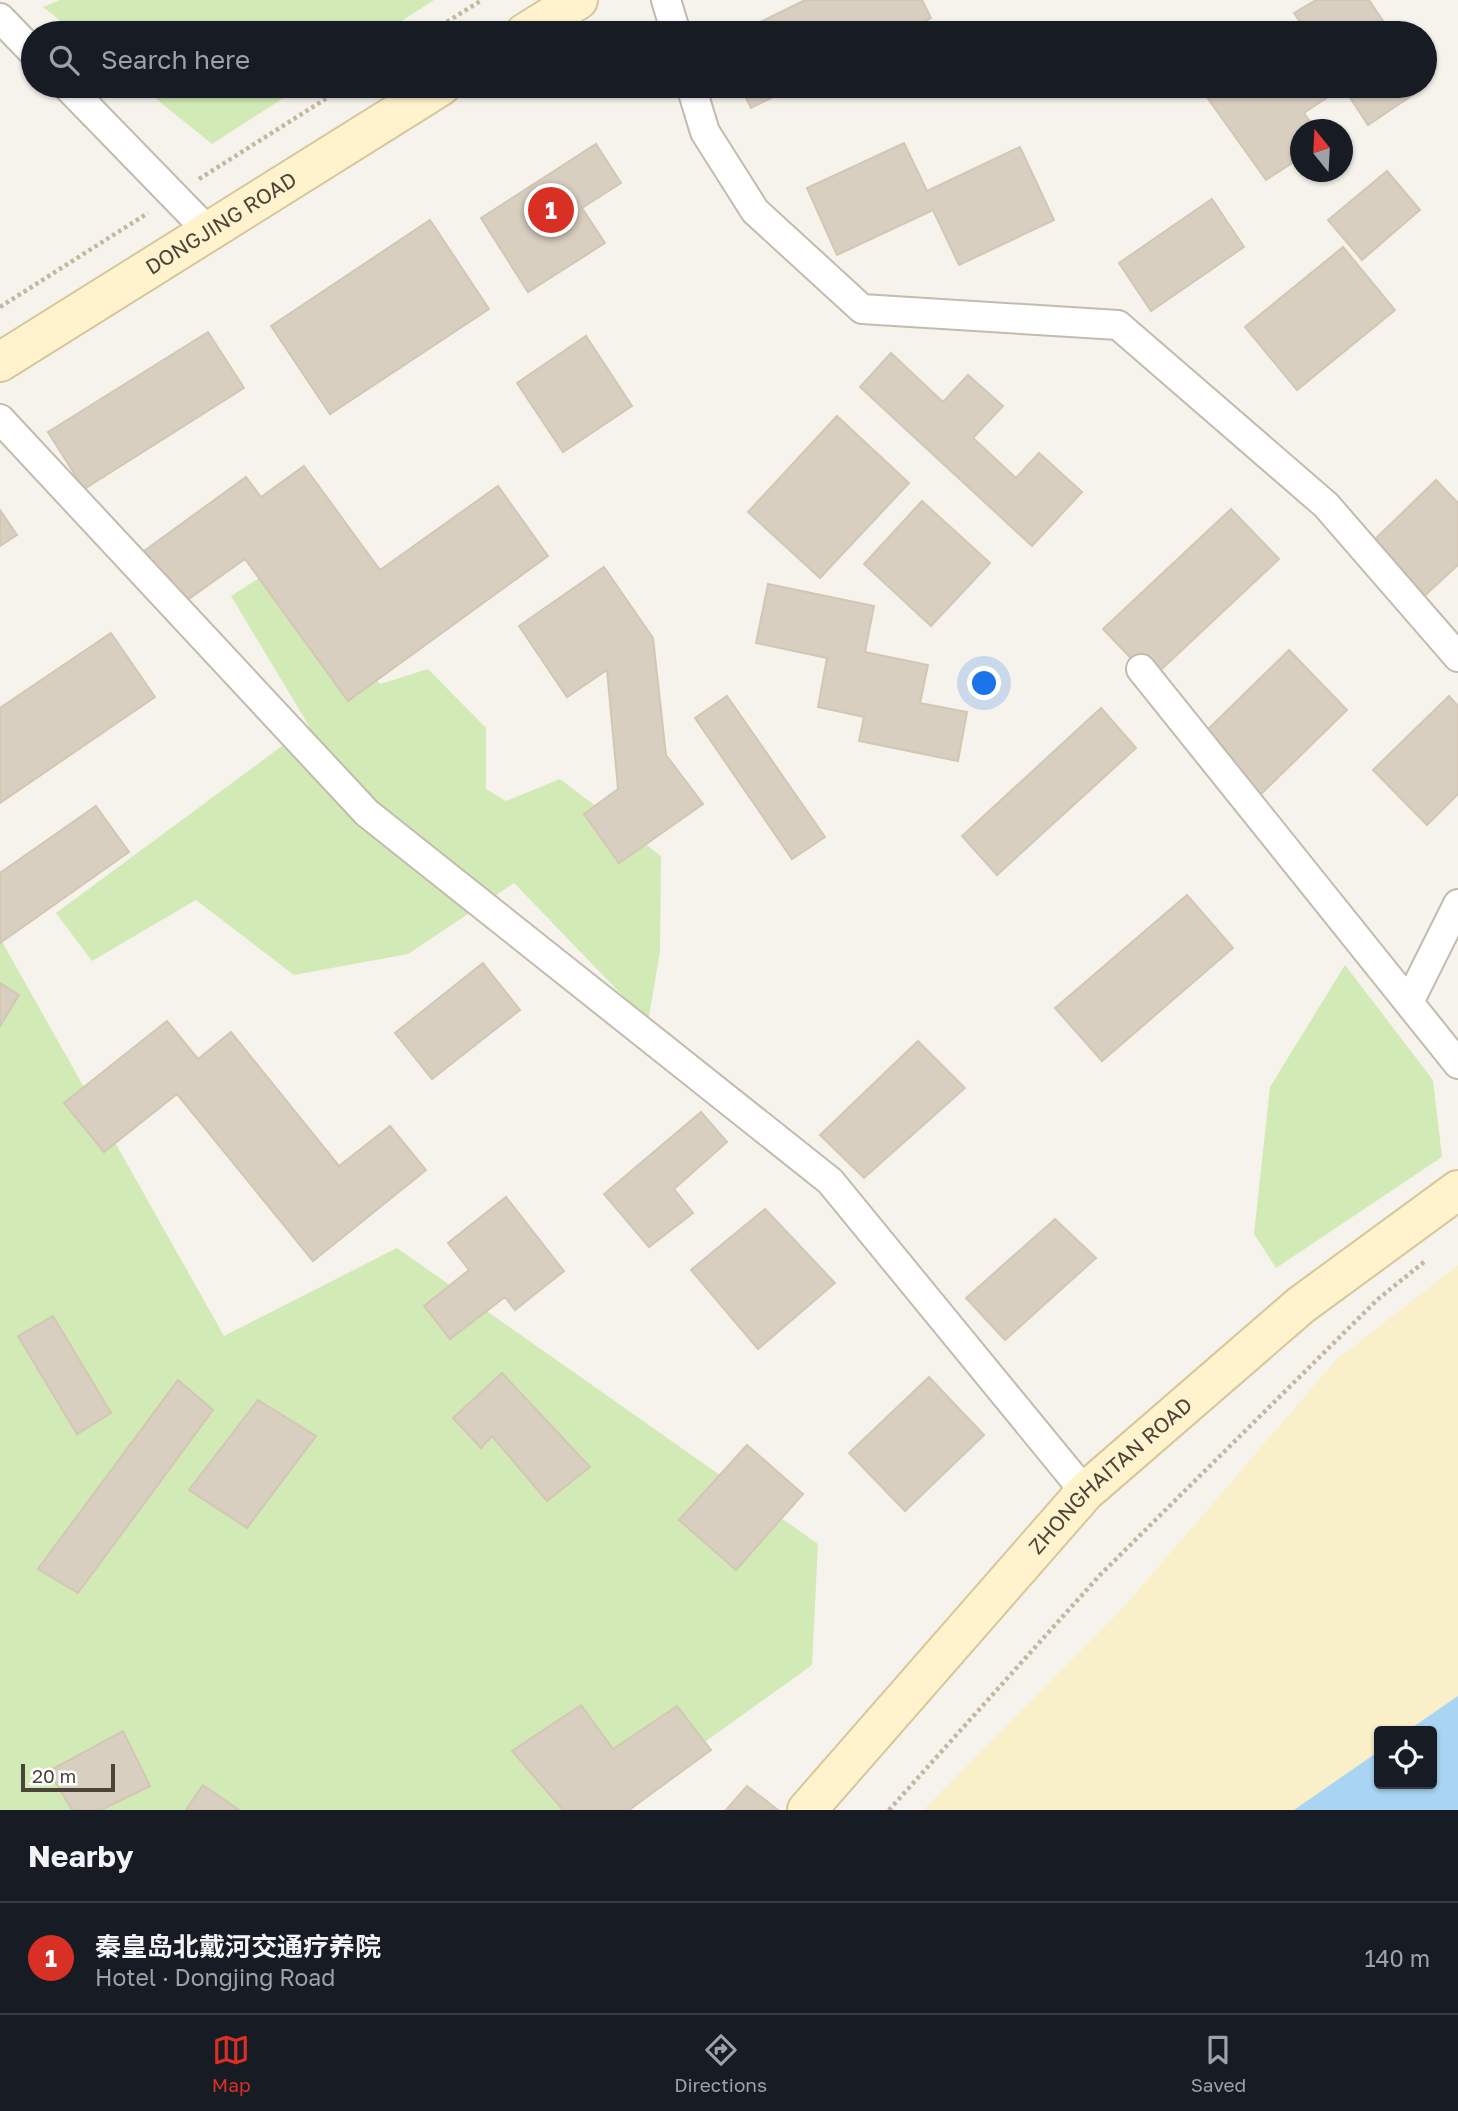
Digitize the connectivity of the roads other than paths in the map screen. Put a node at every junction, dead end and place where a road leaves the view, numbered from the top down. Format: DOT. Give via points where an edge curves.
graph roads {
  1 [pos="578,0"];
  2 [pos="666,0"];
  3 [pos="0,18"];
  4 [pos="544,21"];
  5 [pos="672,21"];
  6 [pos="21,40"];
  7 [pos="79,98"];
  8 [pos="422,98"];
  9 [pos="695,98"];
  10 [pos="208,231"];
  11 [pos="0,362"];
  12 [pos="0,419"];
  13 [pos="1458,657"];
  14 [pos="1141,669"];
  15 [pos="1458,904"];
  16 [pos="1409,1002"];
  17 [pos="1458,1064"];
  18 [pos="1458,1190"];
  19 [pos="1085,1492"];
  20 [pos="807,1810"];
  1 -- 4 [label="main road"];
  2 -- 5 [label="street"];
  3 -- 6 [label="street"];
  7 -- 10 [label="street"];
  8 -- 10 [label="main road, DONGJING ROAD"];
  9 -- 13 [label="street" via="705,132 755,211 862,309 1118,325 1326,505"];
  10 -- 11 [label="main road, DONGJING ROAD"];
  12 -- 19 [label="street" via="367,813 830,1181"];
  14 -- 16 [label="street"];
  15 -- 16 [label="street"];
  16 -- 17 [label="street"];
  18 -- 19 [label="main road, ZHONGHAITAN ROAD" via="1301,1306"];
  19 -- 20 [label="main road, ZHONGHAITAN ROAD"];
}
